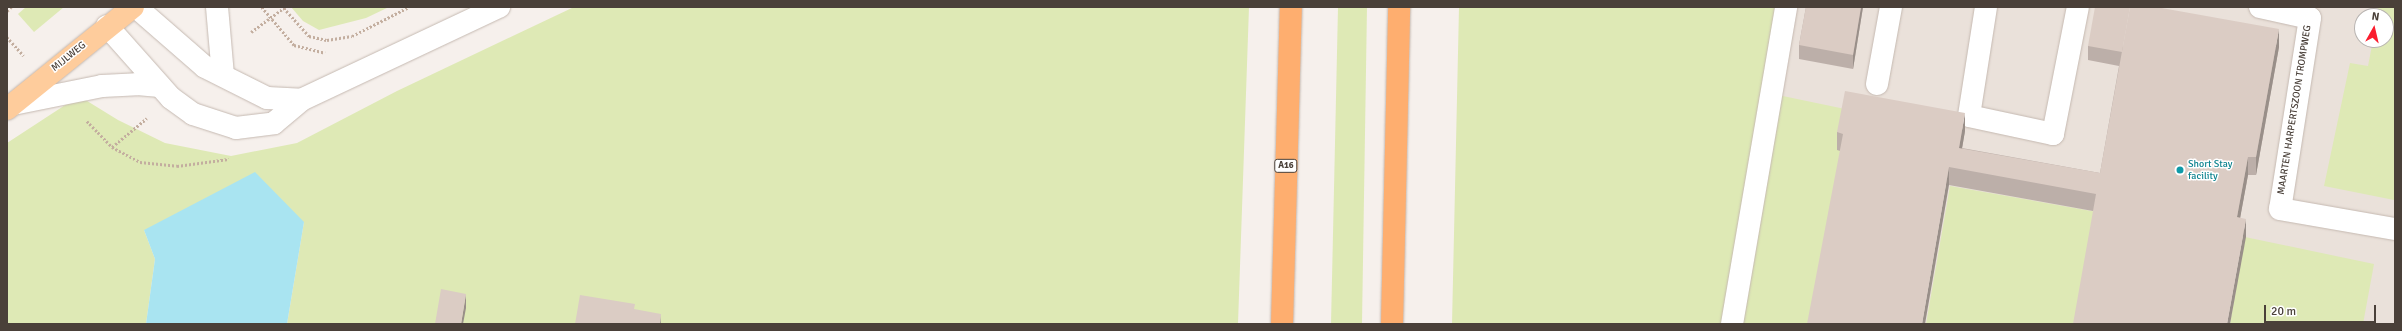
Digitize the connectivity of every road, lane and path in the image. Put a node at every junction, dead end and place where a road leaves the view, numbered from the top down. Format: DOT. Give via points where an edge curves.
graph roads {
  1 [pos="11,7"];
  2 [pos="133,7"];
  3 [pos="136,7"];
  4 [pos="217,7"];
  5 [pos="262,7"];
  6 [pos="284,7"];
  7 [pos="409,7"];
  8 [pos="499,7"];
  9 [pos="1291,7"];
  10 [pos="1400,7"];
  11 [pos="1786,7"];
  12 [pos="1891,7"];
  13 [pos="1986,7"];
  14 [pos="2078,7"];
  15 [pos="2260,7"];
  16 [pos="7,11"];
  17 [pos="270,17"];
  18 [pos="107,26"];
  19 [pos="7,37"];
  20 [pos="331,55"];
  21 [pos="223,75"];
  22 [pos="44,77"];
  23 [pos="1877,84"];
  24 [pos="160,86"];
  25 [pos="62,95"];
  26 [pos="301,100"];
  27 [pos="10,107"];
  28 [pos="236,158"];
  29 [pos="2395,229"];
  30 [pos="1282,324"];
  31 [pos="1392,324"];
  32 [pos="1732,324"];
  1 -- 16 [label="path"];
  2 -- 18 [label="main road, MIJLWEG"];
  3 -- 21 [label="street" via="205,67"];
  4 -- 21 [label="street"];
  5 -- 17 [label="path"];
  6 -- 7 [label="path" via="309,36 327,40 352,36"];
  6 -- 17 [label="path"];
  8 -- 26 [label="street"];
  9 -- 30 [label="highway, A16"];
  10 -- 31 [label="highway"];
  11 -- 32 [label="street"];
  12 -- 23 [label="street"];
  13 -- 14 [label="street" via="1969,116 2053,134"];
  15 -- 29 [label="street, MAARTEN HARPERTSZOON TROMPWEG" via="2310,18 2280,209"];
  17 -- 20 [label="path" via="294,45"];
  18 -- 22 [label="main road, MIJLWEG"];
  18 -- 24 [label="street"];
  19 -- 22 [label="path"];
  21 -- 26 [label="street" via="267,98"];
  22 -- 27 [label="main road, MIJLWEG"];
  24 -- 25 [label="street" via="102,86"];
  24 -- 26 [label="street" via="171,98 193,114 236,128 274,123"];
  25 -- 27 [label="street"];
  25 -- 28 [label="path" via="112,147 140,162 177,166"];
}
